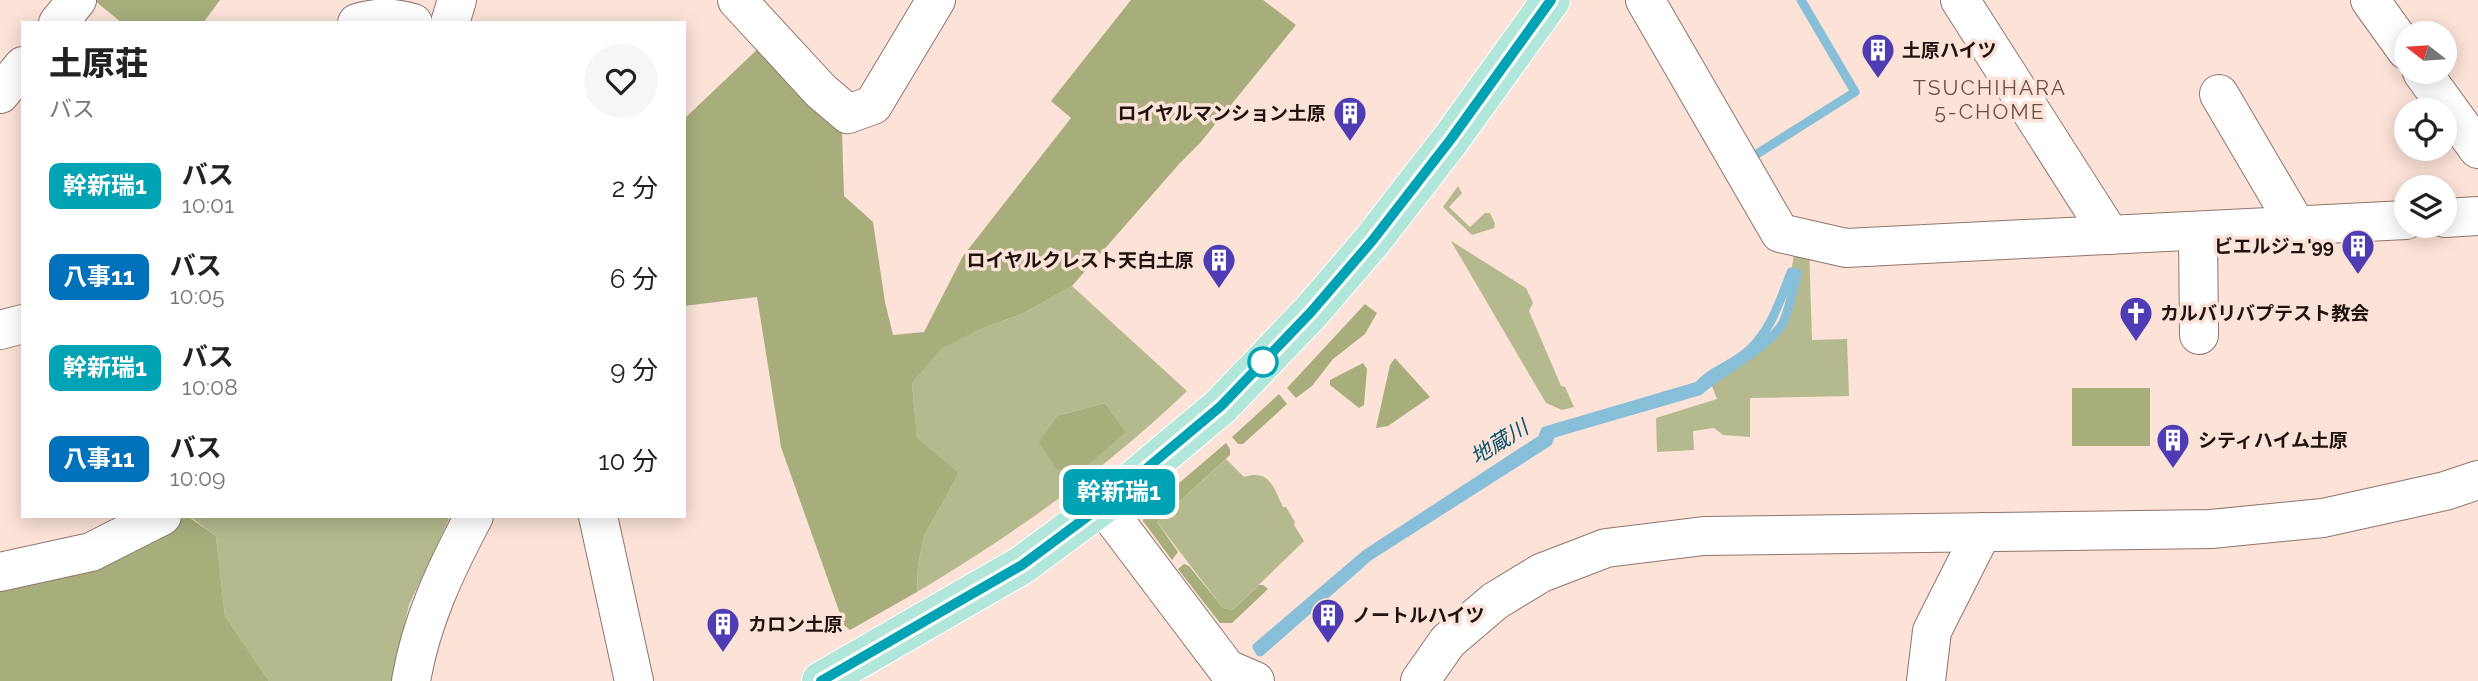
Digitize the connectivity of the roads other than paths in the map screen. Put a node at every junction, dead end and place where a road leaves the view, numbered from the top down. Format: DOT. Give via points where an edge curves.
graph roads {
  1 [pos="77,0"];
  2 [pos="457,0"];
  3 [pos="737,0"];
  4 [pos="936,0"];
  5 [pos="1551,0"];
  6 [pos="1645,0"];
  7 [pos="1960,0"];
  8 [pos="2370,0"];
  9 [pos="60,21"];
  10 [pos="364,21"];
  11 [pos="407,21"];
  12 [pos="451,21"];
  13 [pos="2394,33"];
  14 [pos="21,68"];
  15 [pos="2431,84"];
  16 [pos="0,94"];
  17 [pos="2218,94"];
  18 [pos="2478,149"];
  19 [pos="2478,216"];
  20 [pos="2457,217"];
  21 [pos="2394,221"];
  22 [pos="2296,225"];
  23 [pos="2198,232"];
  24 [pos="2110,235"];
  25 [pos="21,325"];
  26 [pos="0,330"];
  27 [pos="2199,335"];
  28 [pos="2478,480"];
  29 [pos="1103,505"];
  30 [pos="159,518"];
  31 [pos="473,518"];
  32 [pos="598,518"];
  33 [pos="1982,532"];
  34 [pos="0,572"];
  35 [pos="1231,677"];
  36 [pos="411,681"];
  37 [pos="634,681"];
  38 [pos="821,681"];
  39 [pos="1420,681"];
  40 [pos="1926,681"];
  1 -- 9 [label="street"];
  2 -- 12 [label="street"];
  3 -- 4 [label="street" via="848,114 873,105"];
  5 -- 29 [label="main road" via="1437,159 1311,312 1221,406"];
  6 -- 24 [label="street" via="1780,233 1846,248"];
  7 -- 24 [label="street"];
  8 -- 13 [label="street"];
  10 -- 11 [label="street"];
  14 -- 16 [label="street"];
  15 -- 18 [label="street"];
  17 -- 22 [label="street"];
  19 -- 20 [label="street"];
  21 -- 22 [label="street"];
  22 -- 23 [label="street"];
  23 -- 24 [label="street"];
  23 -- 27 [label="street"];
  25 -- 26 [label="street"];
  28 -- 33 [label="street" via="2323,518 2211,529"];
  29 -- 35 [label="street"];
  29 -- 38 [label="main road" via="1022,565"];
  30 -- 34 [label="street" via="91,552"];
  31 -- 36 [label="street" via="431,605"];
  32 -- 37 [label="street"];
  33 -- 39 [label="street" via="1704,536 1606,548 1541,573 1495,601 1448,641"];
  33 -- 40 [label="street" via="1932,631"];
}
